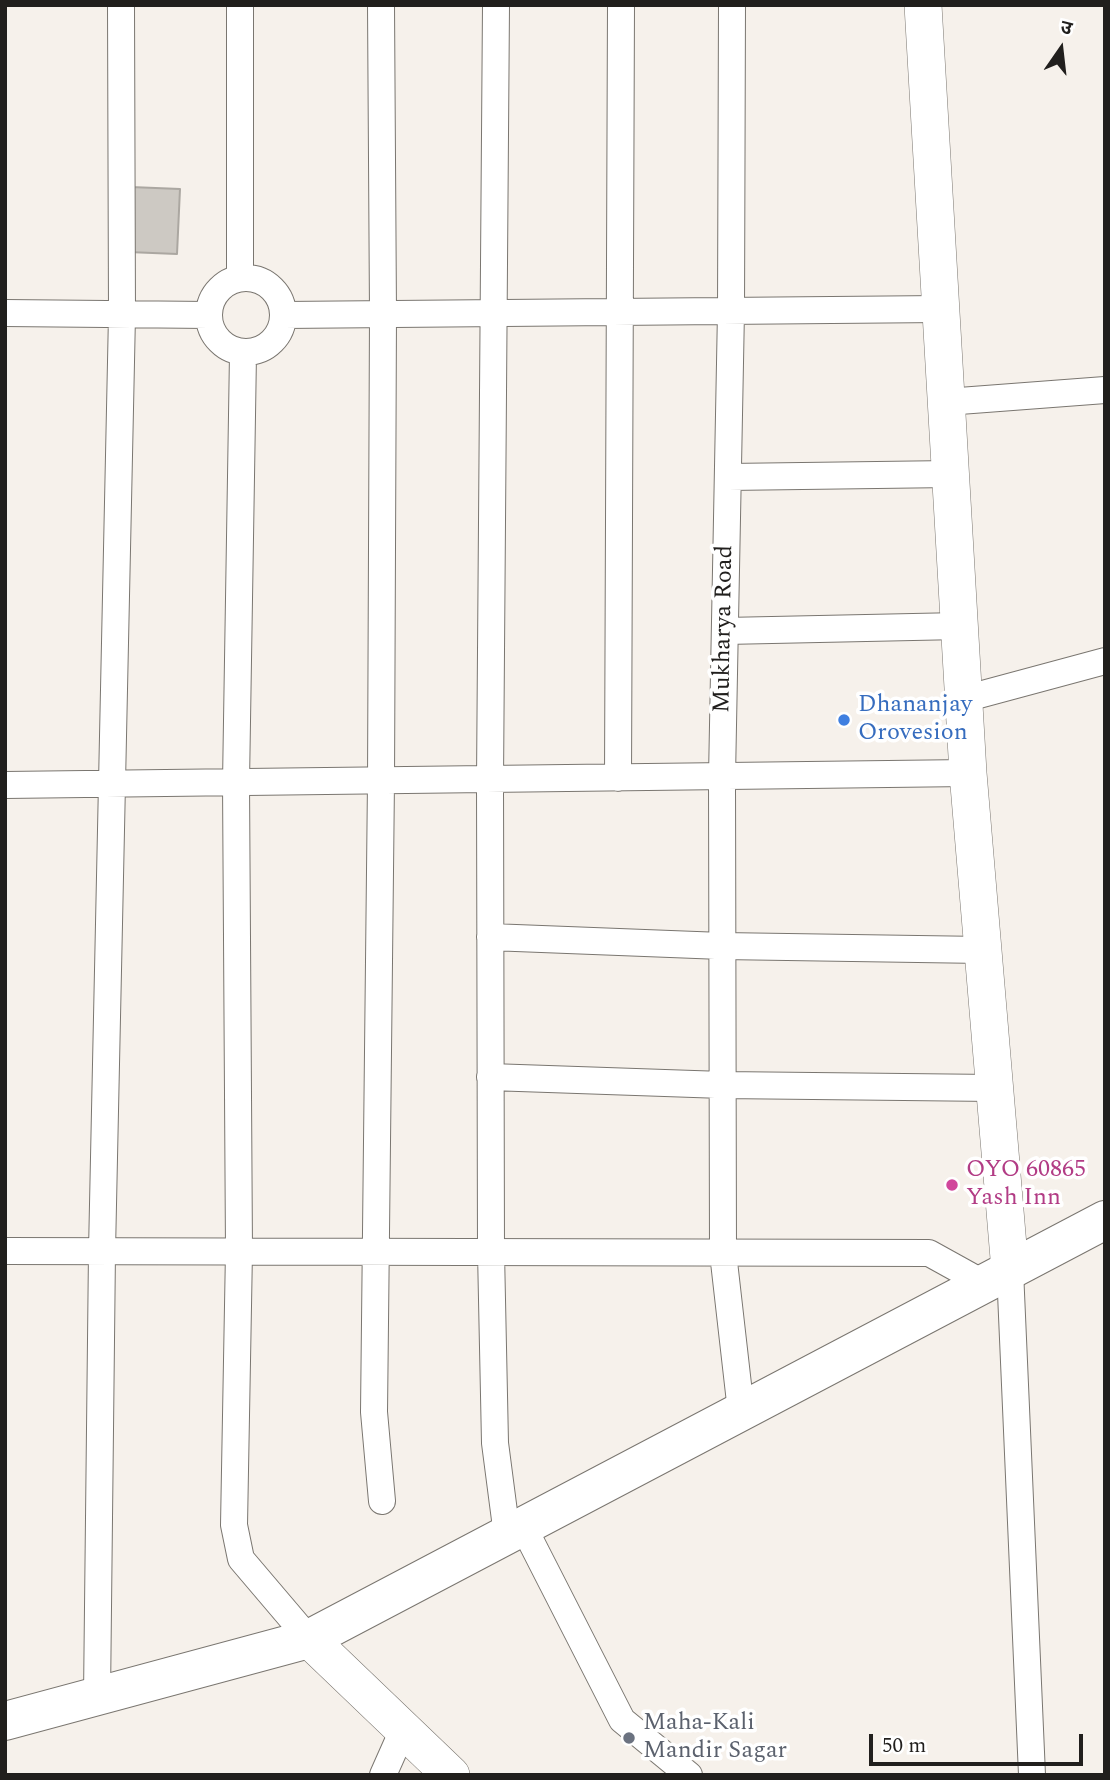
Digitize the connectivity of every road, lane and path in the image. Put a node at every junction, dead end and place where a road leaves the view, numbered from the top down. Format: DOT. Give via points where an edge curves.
graph roads {
  1 [pos="121,5"];
  2 [pos="240,5"];
  3 [pos="381,5"];
  4 [pos="496,5"];
  5 [pos="621,5"];
  6 [pos="732,5"];
  7 [pos="923,5"];
  8 [pos="240,278"];
  9 [pos="941,309"];
  10 [pos="732,311"];
  11 [pos="621,312"];
  12 [pos="5,313"];
  13 [pos="493,313"];
  14 [pos="383,314"];
  15 [pos="122,315"];
  16 [pos="209,315"];
  17 [pos="284,315"];
  18 [pos="243,354"];
  19 [pos="1105,390"];
  20 [pos="947,402"];
  21 [pos="951,474"];
  22 [pos="728,477"];
  23 [pos="960,626"];
  24 [pos="725,631"];
  25 [pos="1105,661"];
  26 [pos="964,699"];
  27 [pos="968,774"];
  28 [pos="722,776"];
  29 [pos="618,778"];
  30 [pos="490,780"];
  31 [pos="381,781"];
  32 [pos="236,782"];
  33 [pos="111,784"];
  34 [pos="5,785"];
  35 [pos="490,937"];
  36 [pos="722,946"];
  37 [pos="983,950"];
  38 [pos="490,1077"];
  39 [pos="723,1085"];
  40 [pos="994,1088"];
  41 [pos="1105,1220"];
  42 [pos="5,1251"];
  43 [pos="102,1251"];
  44 [pos="239,1251"];
  45 [pos="376,1252"];
  46 [pos="491,1252"];
  47 [pos="723,1253"];
  48 [pos="997,1277"];
  49 [pos="741,1411"];
  50 [pos="382,1500"];
  51 [pos="515,1530"];
  52 [pos="309,1639"];
  53 [pos="97,1696"];
  54 [pos="5,1721"];
  55 [pos="403,1730"];
  56 [pos="383,1775"];
  57 [pos="451,1775"];
  58 [pos="688,1775"];
  59 [pos="1032,1775"];
  1 -- 15 [label="street"];
  2 -- 8 [label="street"];
  3 -- 14 [label="street"];
  4 -- 13 [label="street"];
  5 -- 11 [label="street"];
  6 -- 10 [label="street, Mukharya Road"];
  7 -- 9 [label="street"];
  8 -- 16 [label="street" via="218,291"];
  8 -- 17 [label="street" via="253,278 275,291"];
  9 -- 10 [label="street"];
  9 -- 20 [label="street"];
  10 -- 11 [label="street"];
  10 -- 22 [label="street, Mukharya Road"];
  11 -- 13 [label="street"];
  11 -- 29 [label="street"];
  12 -- 15 [label="street"];
  13 -- 14 [label="street"];
  13 -- 30 [label="street"];
  14 -- 17 [label="street"];
  14 -- 31 [label="street"];
  15 -- 16 [label="street"];
  15 -- 33 [label="street"];
  16 -- 18 [label="street" via="218,340"];
  17 -- 18 [label="street" via="282,328 266,348"];
  18 -- 32 [label="street"];
  19 -- 20 [label="street"];
  20 -- 21 [label="street"];
  21 -- 22 [label="street"];
  21 -- 23 [label="street"];
  22 -- 24 [label="street, Mukharya Road"];
  23 -- 24 [label="street"];
  23 -- 26 [label="street"];
  24 -- 28 [label="street, Mukharya Road"];
  25 -- 26 [label="street"];
  26 -- 27 [label="street"];
  27 -- 28 [label="street"];
  27 -- 37 [label="street"];
  28 -- 29 [label="street"];
  28 -- 36 [label="street, Mukharya Road"];
  29 -- 30 [label="street"];
  30 -- 31 [label="street"];
  30 -- 35 [label="street"];
  31 -- 32 [label="street"];
  31 -- 45 [label="street"];
  32 -- 33 [label="street"];
  32 -- 44 [label="street"];
  33 -- 34 [label="street"];
  33 -- 43 [label="street"];
  35 -- 36 [label="street"];
  35 -- 38 [label="street"];
  36 -- 37 [label="street"];
  36 -- 39 [label="street, Mukharya Road"];
  37 -- 40 [label="street"];
  38 -- 39 [label="street"];
  38 -- 46 [label="street"];
  39 -- 40 [label="street"];
  39 -- 47 [label="street, Mukharya Road"];
  40 -- 48 [label="street"];
  41 -- 48 [label="highway"];
  42 -- 43 [label="street"];
  43 -- 44 [label="street"];
  43 -- 53 [label="street"];
  44 -- 45 [label="street"];
  44 -- 52 [label="street" via="234,1525 241,1559"];
  45 -- 46 [label="street"];
  45 -- 50 [label="street" via="374,1428"];
  46 -- 47 [label="street"];
  46 -- 51 [label="street" via="495,1443"];
  47 -- 48 [label="street" via="929,1253"];
  47 -- 49 [label="street, Mukharya Road"];
  48 -- 49 [label="highway"];
  48 -- 59 [label="street"];
  49 -- 51 [label="highway"];
  51 -- 52 [label="highway"];
  51 -- 58 [label="street" via="618,1714"];
  52 -- 53 [label="highway"];
  52 -- 55 [label="street"];
  53 -- 54 [label="highway"];
  55 -- 56 [label="street"];
  55 -- 57 [label="street"];
}
